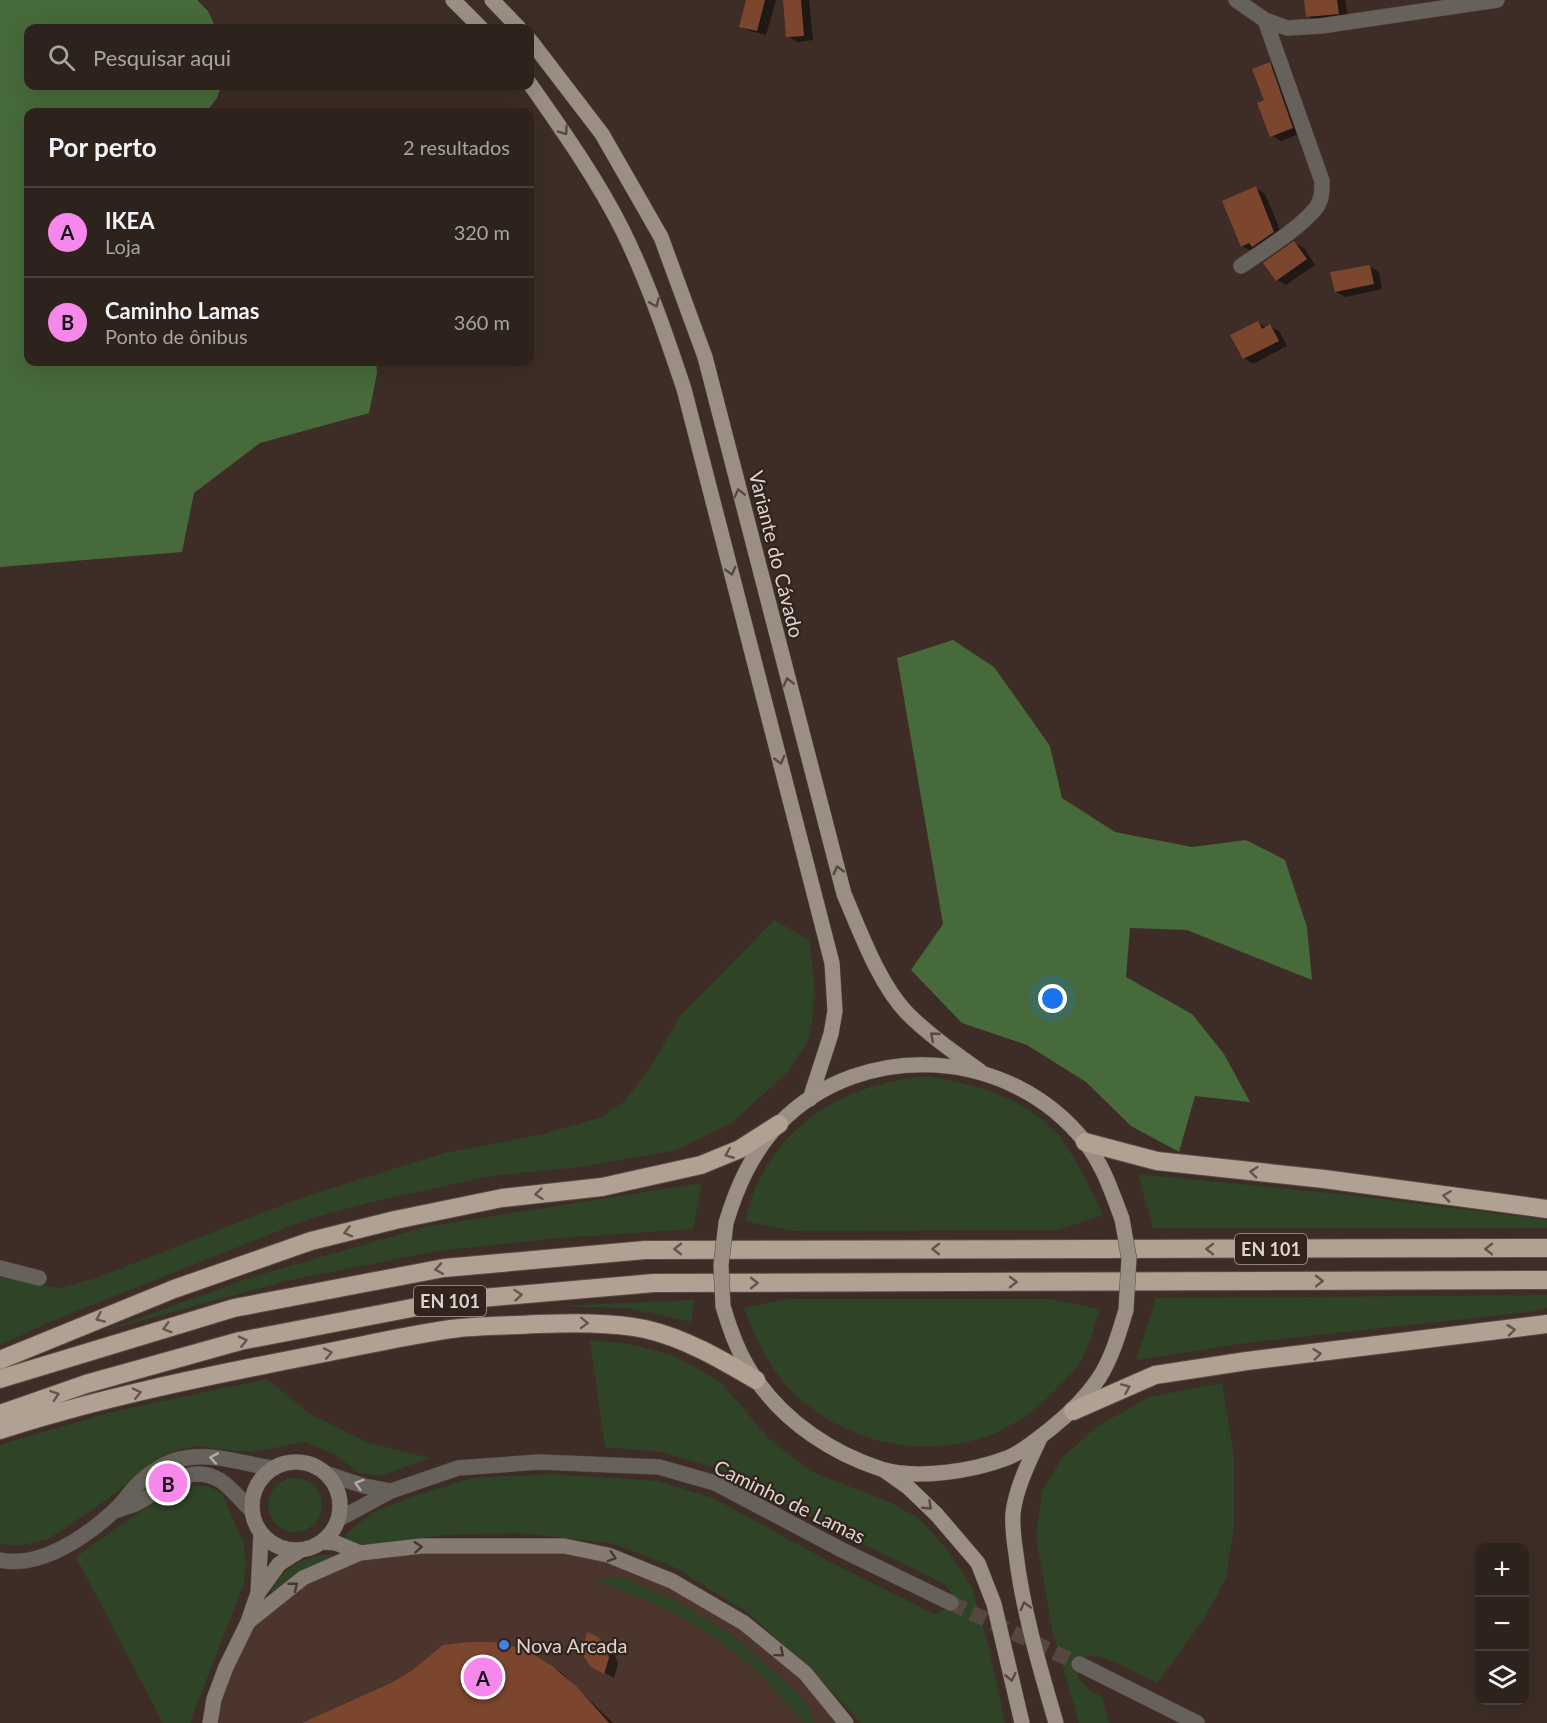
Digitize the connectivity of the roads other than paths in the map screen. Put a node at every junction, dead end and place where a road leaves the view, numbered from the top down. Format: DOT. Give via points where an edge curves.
graph roads {
  1 [pos="453,0"];
  2 [pos="492,0"];
  3 [pos="1236,0"];
  4 [pos="1497,0"];
  5 [pos="1265,20"];
  6 [pos="477,24"];
  7 [pos="515,24"];
  8 [pos="534,45"];
  9 [pos="534,90"];
  10 [pos="1241,266"];
  11 [pos="980,1071"];
  12 [pos="810,1099"];
  13 [pos="779,1124"];
  14 [pos="1085,1142"];
  15 [pos="1547,1209"];
  16 [pos="1547,1248"];
  17 [pos="0,1268"];
  18 [pos="39,1278"];
  19 [pos="1547,1280"];
  20 [pos="1547,1324"];
  21 [pos="0,1360"];
  22 [pos="0,1379"];
  23 [pos="756,1380"];
  24 [pos="1073,1412"];
  25 [pos="0,1414"];
  26 [pos="0,1431"];
  27 [pos="1042,1436"];
  28 [pos="272,1468"];
  29 [pos="882,1469"];
  30 [pos="328,1474"];
  31 [pos="391,1491"];
  32 [pos="115,1511"];
  33 [pos="252,1511"];
  34 [pos="339,1519"];
  35 [pos="261,1534"];
  36 [pos="323,1542"];
  37 [pos="301,1550"];
  38 [pos="360,1553"];
  39 [pos="0,1560"];
  40 [pos="258,1593"];
  41 [pos="951,1604"];
  42 [pos="248,1622"];
  43 [pos="1079,1664"];
  44 [pos="210,1723"];
  45 [pos="846,1723"];
  46 [pos="1022,1723"];
  47 [pos="1056,1723"];
  48 [pos="1197,1723"];
  1 -- 6 [label="main road"];
  2 -- 7 [label="main road"];
  3 -- 5 [label="street"];
  4 -- 5 [label="street" via="1321,26 1287,28"];
  5 -- 10 [label="street" via="1322,181 1322,197 1316,208 1284,236"];
  11 -- 8 [label="main road, Variante do Cávado, one-way" via="906,1012 866,947 844,894 705,357 661,237 602,134"];
  9 -- 12 [label="main road, one-way" via="569,139 622,230 658,310 684,389 832,963 835,1011"];
  11 -- 12 [label="main road" via="954,1065 899,1065 847,1079"];
  11 -- 14 [label="main road" via="1020,1087 1055,1111"];
  12 -- 13 [label="main road"];
  13 -- 21 [label="highway, one-way" via="740,1149 700,1165 602,1187 502,1198 311,1241 174,1289"];
  13 -- 23 [label="main road, bridge" via="755,1154 737,1187 726,1223 721,1265 723,1306 734,1342"];
  15 -- 14 [label="highway, one-way" via="1157,1161"];
  14 -- 24 [label="main road, bridge" via="1108,1178 1122,1219 1129,1258 1126,1310 1117,1339 1100,1377"];
  16 -- 22 [label="highway, EN 101, one-way" via="645,1250 444,1268 234,1308"];
  17 -- 18 [label="street"];
  25 -- 19 [label="highway, EN 101, one-way" via="86,1384 240,1341 448,1301 643,1284"];
  24 -- 20 [label="highway, one-way" via="1155,1375"];
  26 -- 23 [label="highway, one-way" via="58,1411 452,1328 566,1323 646,1329 695,1347"];
  23 -- 29 [label="main road" via="809,1435"];
  24 -- 27 [label="main road"];
  27 -- 29 [label="main road" via="1009,1458 972,1469 927,1474"];
  47 -- 27 [label="main road, one-way" via="1020,1587 1013,1514"];
  28 -- 30 [label="street" via="302,1461"];
  28 -- 32 [label="street, one-way" via="210,1456 184,1458 157,1470 137,1485"];
  28 -- 33 [label="street" via="253,1494"];
  29 -- 46 [label="main road, one-way" via="937,1515 978,1563 994,1604"];
  31 -- 30 [label="street, one-way"];
  30 -- 34 [label="street" via="338,1489"];
  31 -- 34 [label="street, Caminho de Lamas"];
  31 -- 41 [label="street, Caminho de Lamas" via="458,1468 539,1462 659,1467 715,1483"];
  32 -- 33 [label="street" via="189,1475 221,1481"];
  32 -- 39 [label="street" via="66,1547 35,1558"];
  33 -- 35 [label="street"];
  34 -- 36 [label="street"];
  35 -- 37 [label="street" via="286,1550"];
  35 -- 40 [label="street"];
  36 -- 37 [label="street"];
  36 -- 38 [label="street"];
  37 -- 40 [label="street" via="279,1564"];
  42 -- 38 [label="street, one-way" via="303,1578"];
  38 -- 45 [label="street, one-way" via="422,1546 564,1546 608,1555 672,1581 744,1623 805,1673"];
  40 -- 42 [label="street"];
  42 -- 44 [label="street" via="226,1667"];
  43 -- 48 [label="street"];
}
